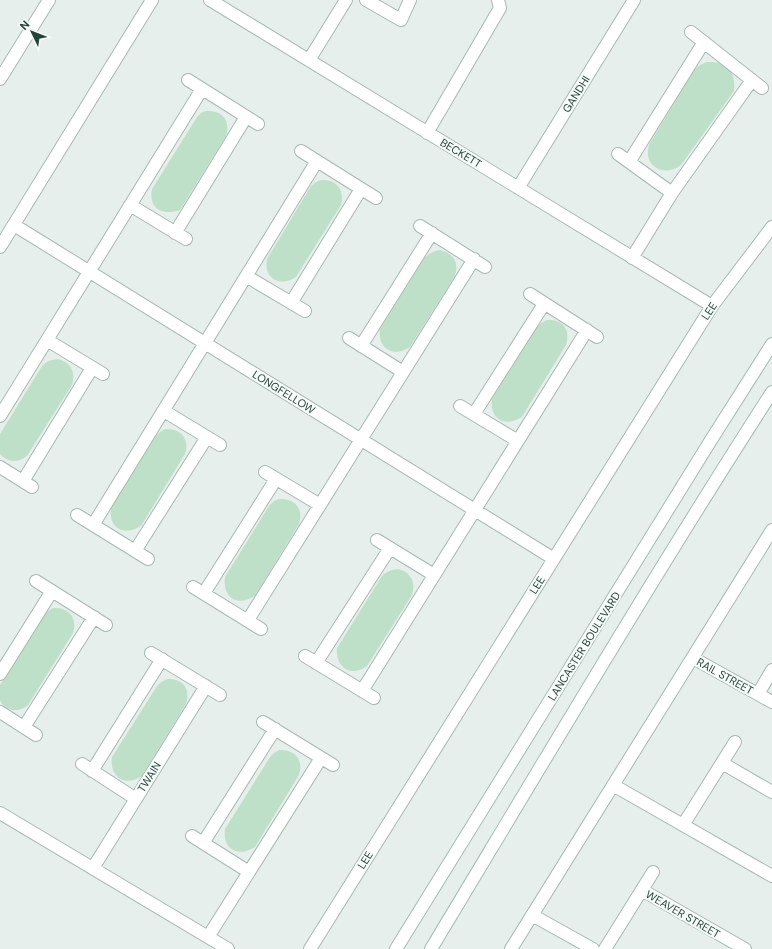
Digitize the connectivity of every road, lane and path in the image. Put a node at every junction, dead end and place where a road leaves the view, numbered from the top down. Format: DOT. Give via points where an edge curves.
graph roads {
  1 [pos="49,0"];
  2 [pos="152,0"];
  3 [pos="210,0"];
  4 [pos="346,0"];
  5 [pos="366,0"];
  6 [pos="410,0"];
  7 [pos="498,0"];
  8 [pos="634,0"];
  9 [pos="691,32"];
  10 [pos="704,42"];
  11 [pos="309,60"];
  12 [pos="0,79"];
  13 [pos="188,80"];
  14 [pos="202,89"];
  15 [pos="246,117"];
  16 [pos="258,124"];
  17 [pos="427,133"];
  18 [pos="301,151"];
  19 [pos="618,154"];
  20 [pos="317,161"];
  21 [pos="628,162"];
  22 [pos="518,188"];
  23 [pos="361,189"];
  24 [pos="672,193"];
  25 [pos="376,198"];
  26 [pos="130,205"];
  27 [pos="14,225"];
  28 [pos="420,226"];
  29 [pos="772,227"];
  30 [pos="175,233"];
  31 [pos="432,233"];
  32 [pos="186,239"];
  33 [pos="0,247"];
  34 [pos="632,258"];
  35 [pos="474,260"];
  36 [pos="485,267"];
  37 [pos="89,272"];
  38 [pos="246,276"];
  39 [pos="530,294"];
  40 [pos="291,303"];
  41 [pos="544,304"];
  42 [pos="712,306"];
  43 [pos="305,311"];
  44 [pos="349,338"];
  45 [pos="47,340"];
  46 [pos="205,343"];
  47 [pos="772,344"];
  48 [pos="361,346"];
  49 [pos="403,372"];
  50 [pos="772,392"];
  51 [pos="460,406"];
  52 [pos="164,411"];
  53 [pos="474,414"];
  54 [pos="0,416"];
  55 [pos="207,437"];
  56 [pos="361,440"];
  57 [pos="518,441"];
  58 [pos="220,445"];
  59 [pos="0,468"];
  60 [pos="265,472"];
  61 [pos="276,479"];
  62 [pos="320,505"];
  63 [pos="475,510"];
  64 [pos="77,515"];
  65 [pos="93,525"];
  66 [pos="772,530"];
  67 [pos="376,540"];
  68 [pos="390,548"];
  69 [pos="135,551"];
  70 [pos="148,559"];
  71 [pos="554,559"];
  72 [pos="434,575"];
  73 [pos="36,581"];
  74 [pos="52,591"];
  75 [pos="94,617"];
  76 [pos="248,620"];
  77 [pos="106,625"];
  78 [pos="261,628"];
  79 [pos="305,656"];
  80 [pos="693,658"];
  81 [pos="316,663"];
  82 [pos="772,670"];
  83 [pos="0,674"];
  84 [pos="206,686"];
  85 [pos="362,691"];
  86 [pos="758,694"];
  87 [pos="220,695"];
  88 [pos="374,698"];
  89 [pos="772,702"];
  90 [pos="0,712"];
  91 [pos="263,722"];
  92 [pos="24,727"];
  93 [pos="275,729"];
  94 [pos="36,735"];
  95 [pos="735,742"];
  96 [pos="320,758"];
  97 [pos="722,763"];
  98 [pos="333,765"];
  99 [pos="614,785"];
  100 [pos="772,792"];
  101 [pos="136,799"];
  102 [pos="0,813"];
  103 [pos="683,825"];
  104 [pos="192,836"];
  105 [pos="203,843"];
  106 [pos="92,868"];
  107 [pos="249,872"];
  108 [pos="653,872"];
  109 [pos="772,876"];
  110 [pos="642,890"];
  111 [pos="532,915"];
  112 [pos="208,938"];
  113 [pos="228,949"];
  114 [pos="310,949"];
  115 [pos="396,949"];
  116 [pos="431,949"];
  117 [pos="512,949"];
  118 [pos="593,949"];
  119 [pos="605,949"];
  120 [pos="745,949"];
  1 -- 12 [label="street"];
  2 -- 27 [label="street"];
  3 -- 11 [label="street, BECKETT"];
  4 -- 11 [label="street"];
  5 -- 6 [label="street" via="401,20"];
  7 -- 17 [label="street" via="500,8"];
  8 -- 22 [label="street, GANDHI"];
  9 -- 10 [label="street"];
  10 -- 21 [label="street"];
  10 -- 24 [label="street" via="757,84"];
  11 -- 17 [label="street, BECKETT"];
  13 -- 14 [label="street"];
  14 -- 15 [label="street"];
  14 -- 26 [label="street"];
  15 -- 16 [label="street"];
  15 -- 30 [label="street"];
  17 -- 22 [label="street, BECKETT"];
  18 -- 20 [label="street"];
  19 -- 21 [label="street"];
  20 -- 23 [label="street"];
  20 -- 38 [label="street"];
  21 -- 24 [label="street"];
  22 -- 34 [label="street, BECKETT"];
  23 -- 25 [label="street"];
  23 -- 40 [label="street"];
  24 -- 34 [label="street"];
  26 -- 30 [label="street"];
  26 -- 37 [label="street"];
  27 -- 33 [label="street"];
  27 -- 37 [label="street, LONGFELLOW"];
  28 -- 31 [label="street"];
  29 -- 42 [label="street, LEE"];
  30 -- 32 [label="street"];
  31 -- 35 [label="street"];
  31 -- 48 [label="street"];
  34 -- 42 [label="street, BECKETT"];
  35 -- 36 [label="street"];
  35 -- 49 [label="street"];
  37 -- 45 [label="street"];
  37 -- 46 [label="street, LONGFELLOW"];
  38 -- 40 [label="street"];
  38 -- 46 [label="street"];
  39 -- 41 [label="street"];
  40 -- 43 [label="street"];
  41 -- 53 [label="street"];
  41 -- 57 [label="street" via="592,334"];
  42 -- 71 [label="street, LEE"];
  44 -- 48 [label="street"];
  45 -- 54 [label="street"];
  45 -- 59 [label="street" via="98,371 27,484"];
  46 -- 52 [label="street"];
  46 -- 56 [label="street, LONGFELLOW"];
  47 -- 115 [label="street, LANCASTER BOULEVARD"];
  48 -- 49 [label="street"];
  49 -- 56 [label="street"];
  50 -- 116 [label="street" via="565,726"];
  51 -- 53 [label="street"];
  52 -- 55 [label="street"];
  52 -- 65 [label="street"];
  53 -- 57 [label="street"];
  55 -- 58 [label="street"];
  55 -- 69 [label="street"];
  56 -- 62 [label="street"];
  56 -- 63 [label="street, LONGFELLOW"];
  57 -- 63 [label="street"];
  60 -- 61 [label="street"];
  61 -- 62 [label="street"];
  61 -- 76 [label="street" via="198,590"];
  62 -- 76 [label="street"];
  63 -- 71 [label="street, LONGFELLOW"];
  63 -- 72 [label="street"];
  64 -- 65 [label="street"];
  65 -- 69 [label="street"];
  66 -- 80 [label="street"];
  67 -- 68 [label="street"];
  68 -- 72 [label="street"];
  68 -- 81 [label="street"];
  69 -- 70 [label="street"];
  71 -- 114 [label="street, LEE"];
  72 -- 85 [label="street"];
  73 -- 74 [label="street"];
  74 -- 75 [label="street"];
  74 -- 83 [label="street"];
  75 -- 77 [label="street"];
  75 -- 92 [label="street"];
  76 -- 78 [label="street"];
  79 -- 81 [label="street"];
  80 -- 86 [label="street, RAIL STREET"];
  80 -- 99 [label="street"];
  81 -- 85 [label="street"];
  82 -- 86 [label="street, RAIL STREET"];
  84 -- 87 [label="street"];
  84 -- 101 [label="street, TWAIN"];
  84 -- 101 [label="street" via="157,656 87,768"];
  85 -- 88 [label="street"];
  86 -- 89 [label="street, RAIL STREET"];
  90 -- 92 [label="street"];
  91 -- 93 [label="street"];
  92 -- 94 [label="street"];
  93 -- 96 [label="street"];
  93 -- 105 [label="street"];
  95 -- 97 [label="street"];
  96 -- 98 [label="street"];
  96 -- 107 [label="street"];
  97 -- 100 [label="street"];
  97 -- 103 [label="street"];
  99 -- 103 [label="street"];
  99 -- 111 [label="street"];
  101 -- 106 [label="street, TWAIN"];
  102 -- 106 [label="street"];
  103 -- 109 [label="street"];
  104 -- 105 [label="street"];
  105 -- 107 [label="street"];
  106 -- 112 [label="street"];
  107 -- 112 [label="street"];
  108 -- 110 [label="street, WEAVER STREET"];
  110 -- 119 [label="street, WEAVER STREET"];
  110 -- 120 [label="street, WEAVER STREET"];
  111 -- 117 [label="street"];
  111 -- 118 [label="street"];
  112 -- 113 [label="street"];
}
